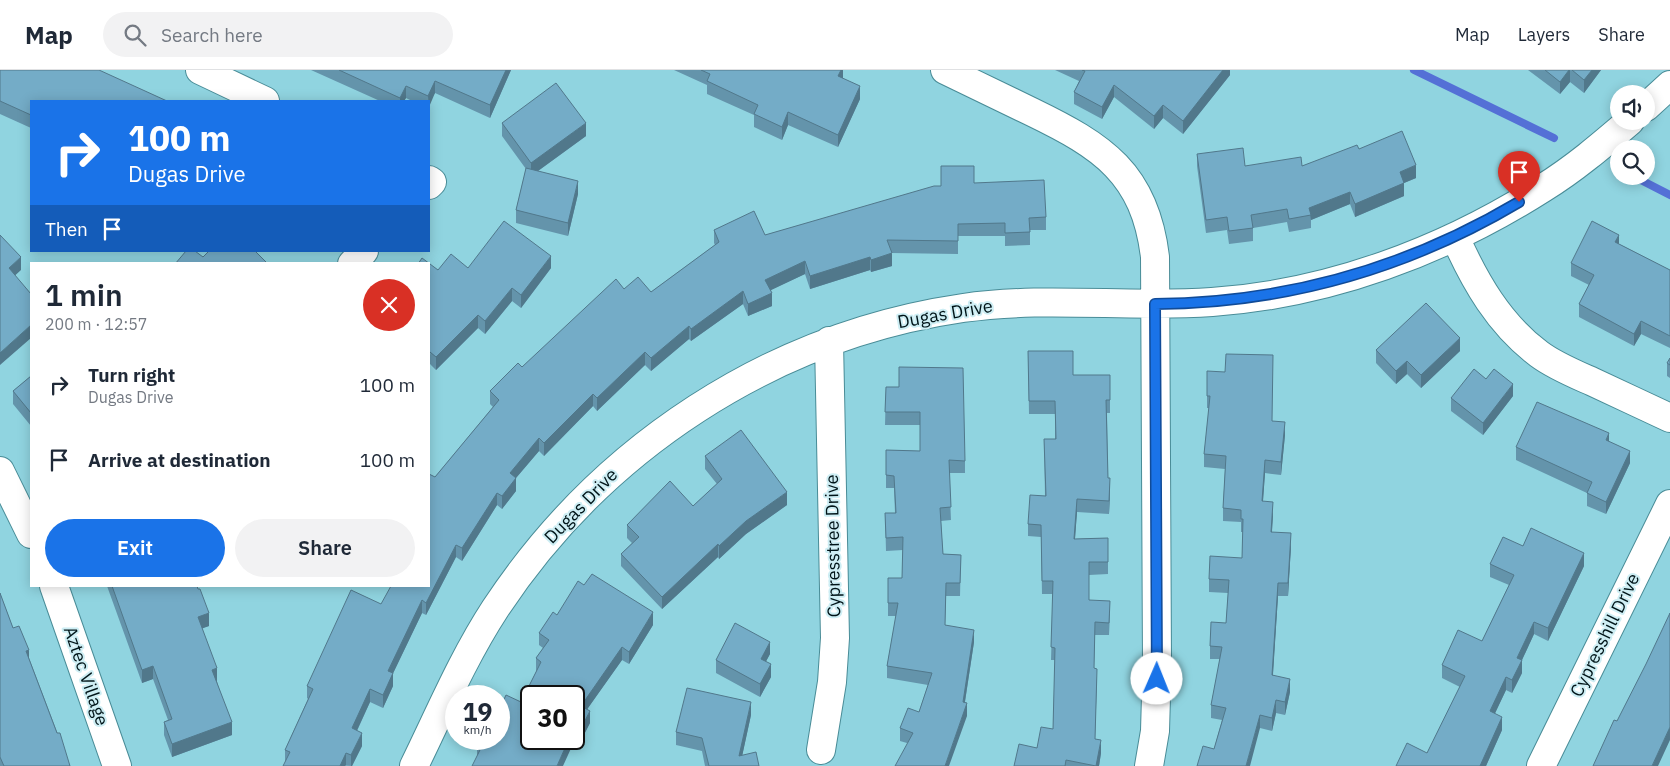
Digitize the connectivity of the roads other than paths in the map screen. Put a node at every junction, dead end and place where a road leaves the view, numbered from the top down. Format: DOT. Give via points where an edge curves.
graph roads {
  1 [pos="200,70"];
  2 [pos="946,70"];
  3 [pos="1670,85"];
  4 [pos="1655,99"];
  5 [pos="263,100"];
  6 [pos="1618,130"];
  7 [pos="1455,237"];
  8 [pos="363,252"];
  9 [pos="354,262"];
  10 [pos="1155,304"];
  11 [pos="829,341"];
  12 [pos="1670,418"];
  13 [pos="0,471"];
  14 [pos="1670,504"];
  15 [pos="30,529"];
  16 [pos="54,587"];
  17 [pos="821,750"];
  18 [pos="117,766"];
  19 [pos="414,766"];
  20 [pos="1149,766"];
  21 [pos="1541,766"];
  1 -- 5 [label="street"];
  2 -- 10 [label="street" via="1077,134 1122,172 1142,203 1148,220 1155,257"];
  3 -- 4 [label="street"];
  6 -- 7 [label="street, Dugas Drive" via="1543,188"];
  7 -- 10 [label="street, Dugas Drive" via="1388,264 1301,289 1241,300"];
  7 -- 12 [label="street" via="1490,303 1529,346 1574,373"];
  8 -- 9 [label="street"];
  10 -- 11 [label="street, Dugas Drive" via="1052,301 963,308 883,324"];
  10 -- 20 [label="street" via="1157,662 1155,732"];
  11 -- 17 [label="street, Cypresstree Drive" via="835,638"];
  11 -- 19 [label="street, Dugas Drive" via="775,364 708,400 644,444 583,499 532,557 493,612"];
  13 -- 15 [label="street"];
  14 -- 21 [label="street, Cypresshill Drive"];
  16 -- 18 [label="street, Aztec Village"];
}
